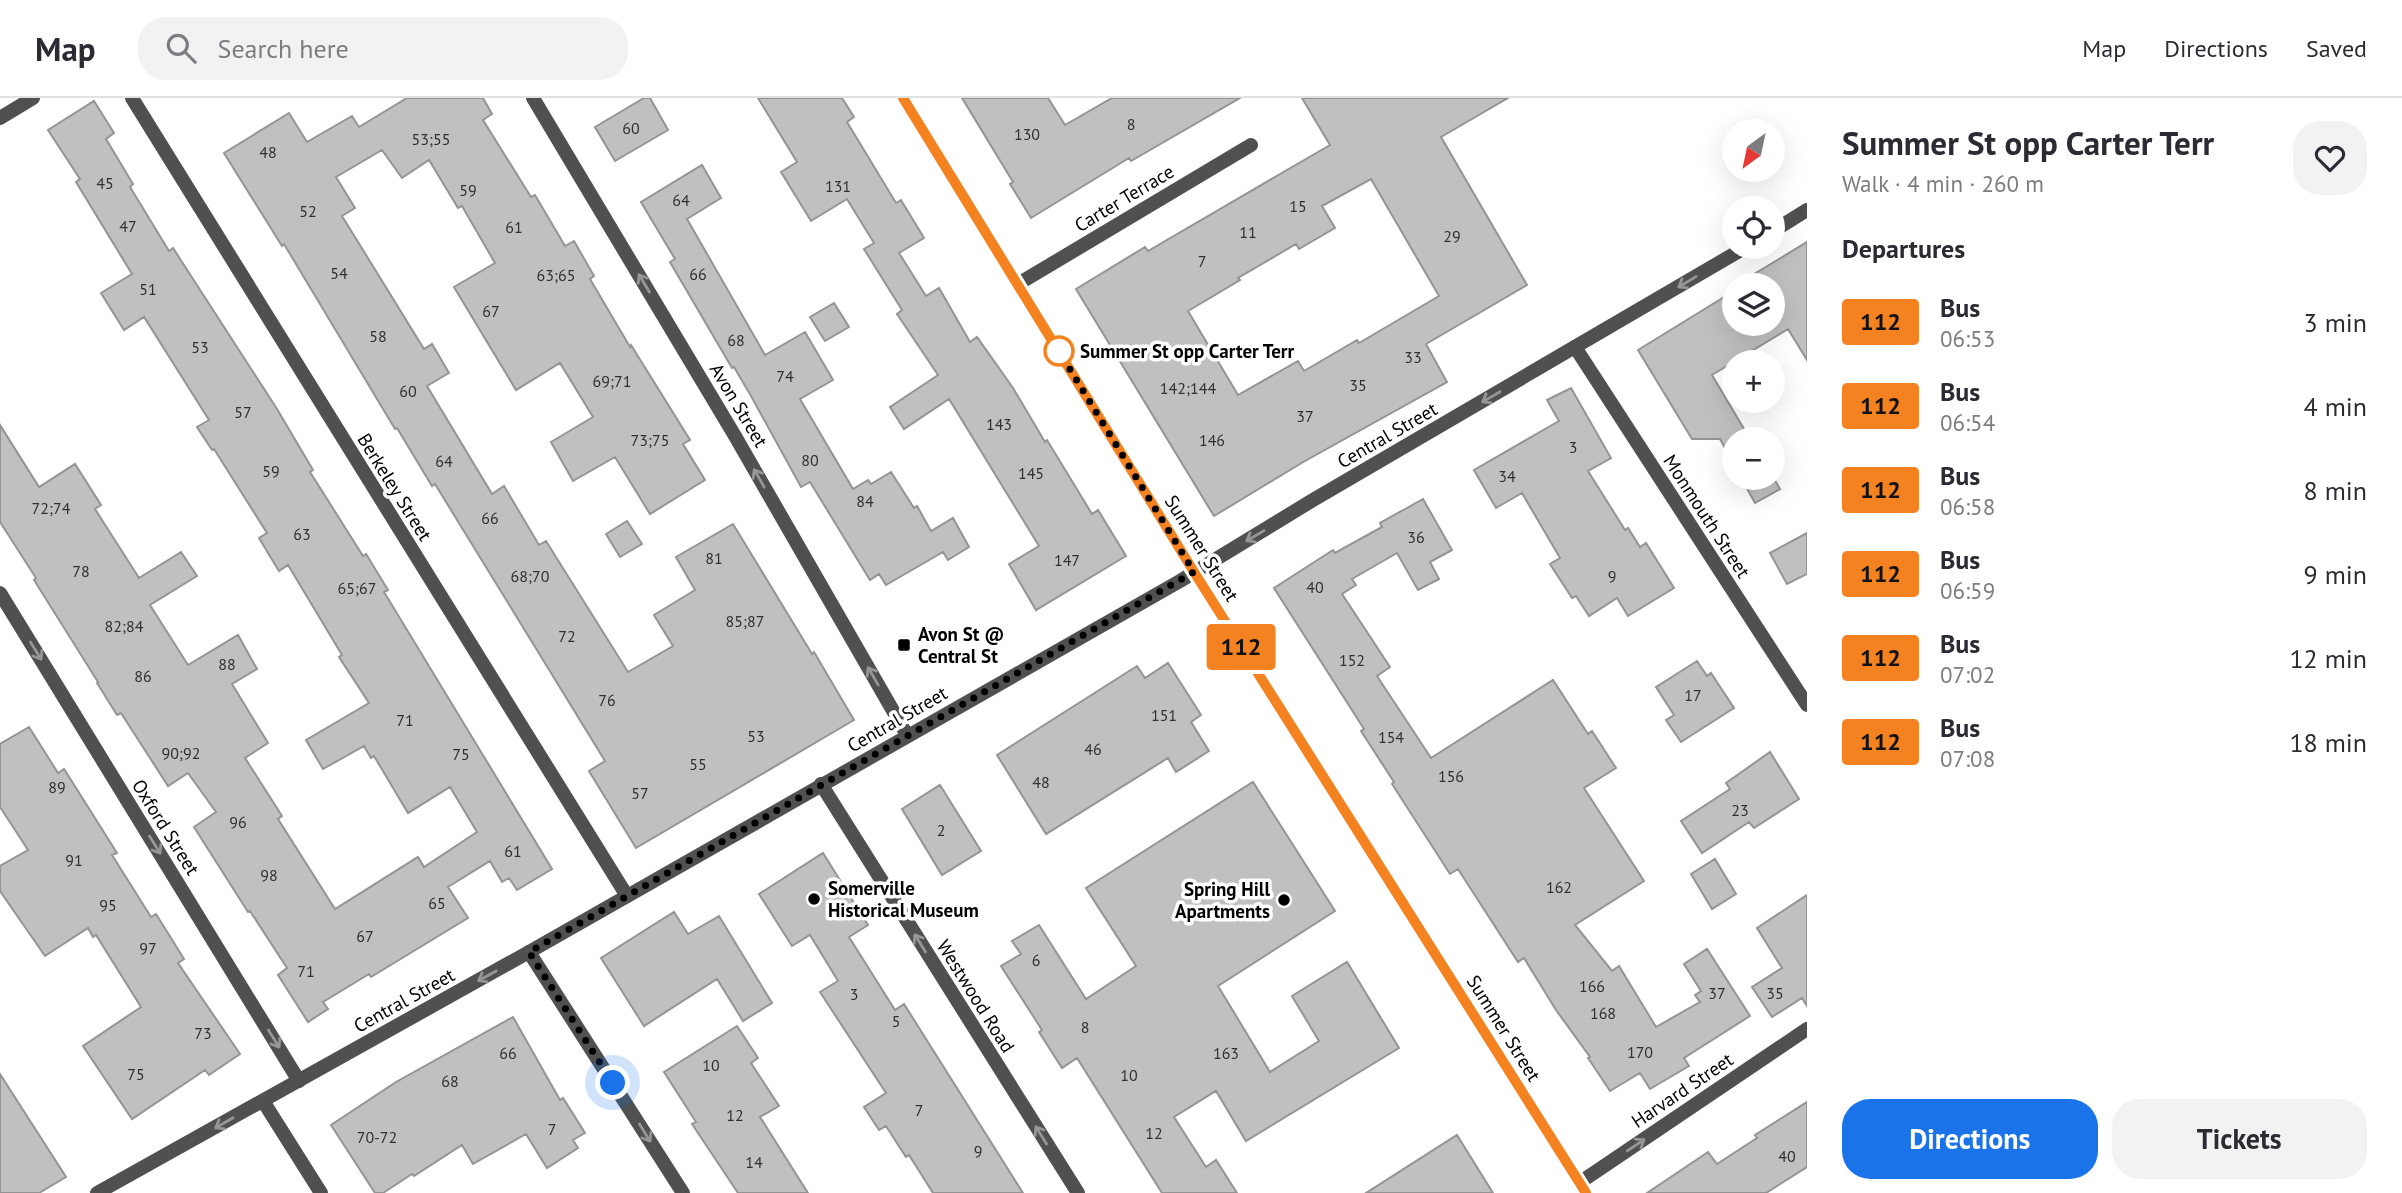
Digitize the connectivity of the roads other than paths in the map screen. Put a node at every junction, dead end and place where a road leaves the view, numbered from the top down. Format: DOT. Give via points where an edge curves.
graph roads {
  1 [pos="33,98"];
  2 [pos="132,98"];
  3 [pos="533,98"];
  4 [pos="903,98"];
  5 [pos="0,118"];
  6 [pos="1251,145"];
  7 [pos="1807,210"];
  8 [pos="1785,224"];
  9 [pos="1726,259"];
  10 [pos="1017,284"];
  11 [pos="1576,347"];
  12 [pos="1194,572"];
  13 [pos="0,593"];
  14 [pos="1807,705"];
  15 [pos="907,735"];
  16 [pos="821,784"];
  17 [pos="627,896"];
  18 [pos="529,952"];
  19 [pos="1807,1029"];
  20 [pos="299,1081"];
  21 [pos="263,1101"];
  22 [pos="1583,1188"];
  23 [pos="97,1193"];
  24 [pos="321,1193"];
  25 [pos="683,1193"];
  26 [pos="1078,1193"];
  1 -- 5 [label="street"];
  2 -- 17 [label="street, Berkeley Street"];
  15 -- 3 [label="street, Avon Street, one-way"];
  4 -- 10 [label="main road, Summer Street"];
  6 -- 10 [label="street, Carter Terrace"];
  7 -- 8 [label="street"];
  9 -- 11 [label="street, Central Street, one-way"];
  10 -- 12 [label="main road, Summer Street"];
  11 -- 12 [label="street, Central Street, one-way"];
  11 -- 14 [label="street, Monmouth Street"];
  12 -- 15 [label="street, Central Street"];
  12 -- 22 [label="main road, Summer Street"];
  13 -- 20 [label="street, Oxford Street, one-way"];
  15 -- 16 [label="street, Central Street"];
  16 -- 17 [label="street, Central Street"];
  26 -- 16 [label="street, Westwood Road, one-way"];
  17 -- 18 [label="street, Central Street"];
  18 -- 20 [label="street, Central Street, one-way"];
  18 -- 25 [label="street, one-way"];
  22 -- 19 [label="street, Harvard Street, one-way"];
  20 -- 21 [label="street, Central Street"];
  21 -- 23 [label="street, Central Street, one-way"];
  21 -- 24 [label="street"];
}
